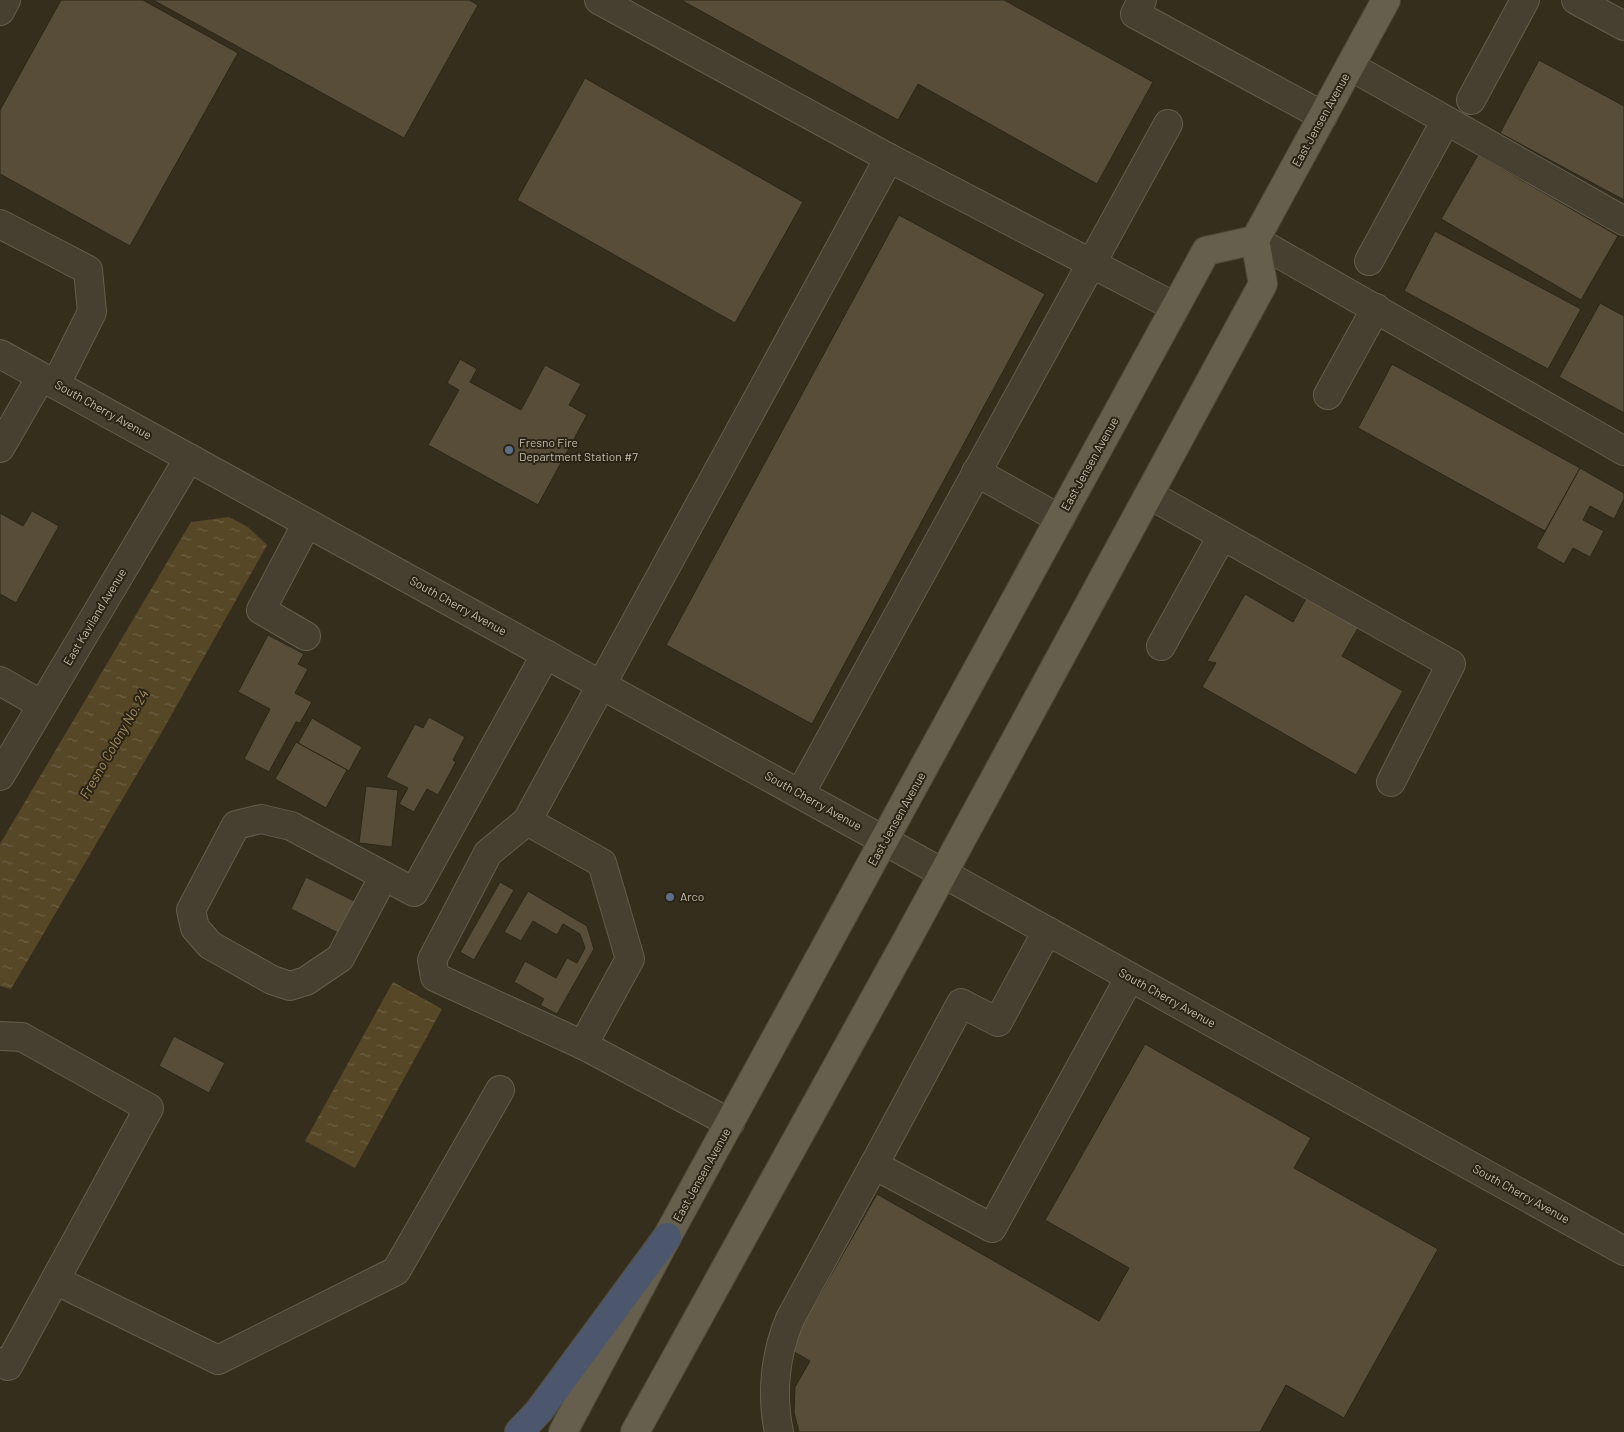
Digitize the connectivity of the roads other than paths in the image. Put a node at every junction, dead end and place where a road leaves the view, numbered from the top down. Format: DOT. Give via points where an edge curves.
graph roads {
  1 [pos="6,0"];
  2 [pos="600,0"];
  3 [pos="1142,0"];
  4 [pos="1386,0"];
  5 [pos="1525,0"];
  6 [pos="1576,0"];
  7 [pos="0,11"];
  8 [pos="1624,26"];
  9 [pos="1350,66"];
  10 [pos="1471,100"];
  11 [pos="1323,116"];
  12 [pos="1445,122"];
  13 [pos="1168,124"];
  14 [pos="889,158"];
  15 [pos="1624,221"];
  16 [pos="0,224"];
  17 [pos="1255,240"];
  18 [pos="1369,261"];
  19 [pos="1092,262"];
  20 [pos="1175,307"];
  21 [pos="1376,308"];
  22 [pos="0,354"];
  23 [pos="48,380"];
  24 [pos="1328,395"];
  25 [pos="0,448"];
  26 [pos="1624,451"];
  27 [pos="190,458"];
  28 [pos="976,472"];
  29 [pos="1150,495"];
  30 [pos="1060,519"];
  31 [pos="307,523"];
  32 [pos="1222,536"];
  33 [pos="306,636"];
  34 [pos="1161,646"];
  35 [pos="546,654"];
  36 [pos="0,681"];
  37 [pos="602,685"];
  38 [pos="42,705"];
  39 [pos="0,776"];
  40 [pos="1391,782"];
  41 [pos="800,794"];
  42 [pos="527,821"];
  43 [pos="885,841"];
  44 [pos="942,872"];
  45 [pos="384,876"];
  46 [pos="1047,931"];
  47 [pos="1130,977"];
  48 [pos="0,1036"];
  49 [pos="583,1044"];
  50 [pos="500,1090"];
  51 [pos="730,1123"];
  52 [pos="874,1165"];
  53 [pos="667,1237"];
  54 [pos="1624,1251"];
  55 [pos="55,1280"];
  56 [pos="0,1362"];
  57 [pos="519,1432"];
  58 [pos="563,1432"];
  59 [pos="635,1432"];
  60 [pos="779,1432"];
  1 -- 7 [label="street"];
  2 -- 14 [label="street"];
  3 -- 11 [label="street" via="1134,14"];
  4 -- 9 [label="main road, East Jensen Avenue"];
  5 -- 10 [label="street"];
  6 -- 8 [label="street"];
  9 -- 11 [label="main road, East Jensen Avenue"];
  9 -- 12 [label="street"];
  11 -- 17 [label="main road, East Jensen Avenue"];
  12 -- 15 [label="street"];
  12 -- 18 [label="street"];
  13 -- 19 [label="street"];
  14 -- 19 [label="street"];
  14 -- 37 [label="street"];
  16 -- 23 [label="street" via="88,270 92,312"];
  17 -- 20 [label="main road, East Jensen Avenue" via="1206,251"];
  17 -- 21 [label="street"];
  17 -- 29 [label="main road" via="1264,284"];
  19 -- 20 [label="street"];
  19 -- 28 [label="street"];
  20 -- 30 [label="main road, East Jensen Avenue"];
  21 -- 24 [label="street"];
  21 -- 26 [label="street"];
  22 -- 23 [label="street, South Cherry Avenue"];
  23 -- 25 [label="street"];
  23 -- 27 [label="street, South Cherry Avenue"];
  27 -- 31 [label="street, South Cherry Avenue"];
  27 -- 38 [label="street, East Kaviland Avenue"];
  28 -- 30 [label="street"];
  28 -- 41 [label="street"];
  29 -- 32 [label="street"];
  29 -- 44 [label="main road"];
  30 -- 43 [label="main road, East Jensen Avenue"];
  31 -- 33 [label="street" via="261,610"];
  31 -- 35 [label="street, South Cherry Avenue"];
  32 -- 34 [label="street"];
  32 -- 40 [label="street" via="1451,664"];
  35 -- 37 [label="street, South Cherry Avenue"];
  35 -- 45 [label="street" via="414,892"];
  36 -- 38 [label="street"];
  37 -- 41 [label="street, South Cherry Avenue"];
  37 -- 42 [label="street"];
  38 -- 39 [label="street, East Kaviland Avenue"];
  41 -- 43 [label="street, South Cherry Avenue"];
  42 -- 49 [label="street" via="602,862 630,959"];
  42 -- 49 [label="street" via="488,853 432,960 435,977"];
  43 -- 44 [label="street, South Cherry Avenue"];
  43 -- 51 [label="main road, East Jensen Avenue"];
  44 -- 46 [label="street, South Cherry Avenue"];
  44 -- 59 [label="main road"];
  45 -- 45 [label="street" via="291,826 261,819 249,821 236,826 191,910 195,928 210,945 272,980 290,986 306,982 340,958"];
  46 -- 47 [label="street, South Cherry Avenue"];
  46 -- 52 [label="street" via="998,1022 961,1003"];
  47 -- 52 [label="street" via="992,1228"];
  47 -- 54 [label="street, South Cherry Avenue"];
  48 -- 55 [label="street" via="22,1037 149,1108"];
  49 -- 51 [label="street"];
  50 -- 55 [label="street" via="396,1271 218,1360"];
  51 -- 53 [label="main road, East Jensen Avenue"];
  52 -- 60 [label="street" via="783,1335 775,1411"];
  53 -- 57 [label="highway" via="539,1411"];
  53 -- 58 [label="main road, East Jensen Avenue"];
  55 -- 56 [label="street" via="8,1366"];
}
